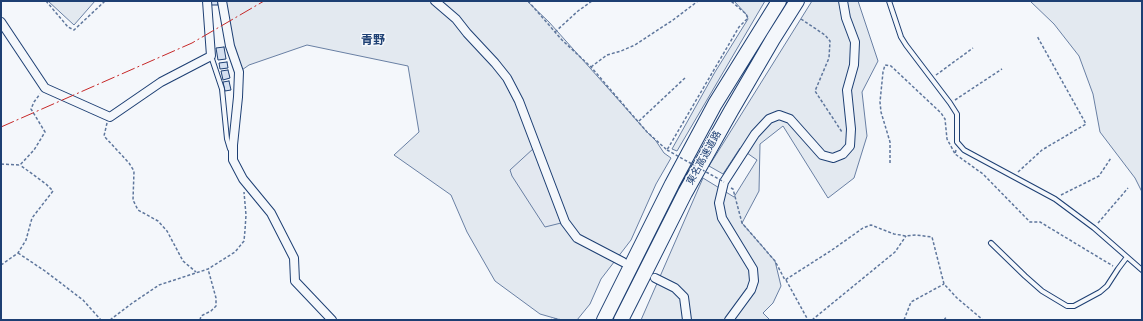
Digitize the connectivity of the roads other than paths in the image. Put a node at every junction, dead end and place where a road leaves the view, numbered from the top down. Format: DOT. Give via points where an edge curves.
graph roads {
  1 [pos="207,1"];
  2 [pos="222,1"];
  3 [pos="435,1"];
  4 [pos="779,1"];
  5 [pos="798,1"];
  6 [pos="843,1"];
  7 [pos="889,1"];
  8 [pos="1,22"];
  9 [pos="211,56"];
  10 [pos="233,160"];
  11 [pos="991,243"];
  12 [pos="1128,257"];
  13 [pos="623,262"];
  14 [pos="1142,270"];
  15 [pos="655,278"];
  16 [pos="332,320"];
  17 [pos="604,320"];
  18 [pos="621,320"];
  19 [pos="687,320"];
  20 [pos="729,320"];
  1 -- 9 [label="street"];
  2 -- 10 [label="street" via="230,46 239,72"];
  3 -- 13 [label="street" via="456,20 506,78 519,101 565,222 577,238"];
  4 -- 17 [label="highway, 東名高速道路" via="715,104"];
  5 -- 18 [label="highway, 東名高速道路" via="773,39 689,186"];
  6 -- 20 [label="street" via="855,42 854,65 847,90 850,146 843,154 833,158 822,155 790,119 779,115 769,119 754,134 724,182 719,203 722,218 753,269 754,281 751,290"];
  7 -- 12 [label="lane" via="901,37 957,114 957,142 964,150 1055,199"];
  8 -- 9 [label="street" via="45,88 110,117 161,82"];
  9 -- 10 [label="lane" via="222,89 227,139"];
  10 -- 16 [label="street" via="243,179 271,213 294,258 295,281"];
  11 -- 12 [label="lane" via="1030,281 1067,306 1074,306 1100,292"];
  12 -- 14 [label="lane"];
  15 -- 19 [label="street" via="675,288 684,297"];
}
